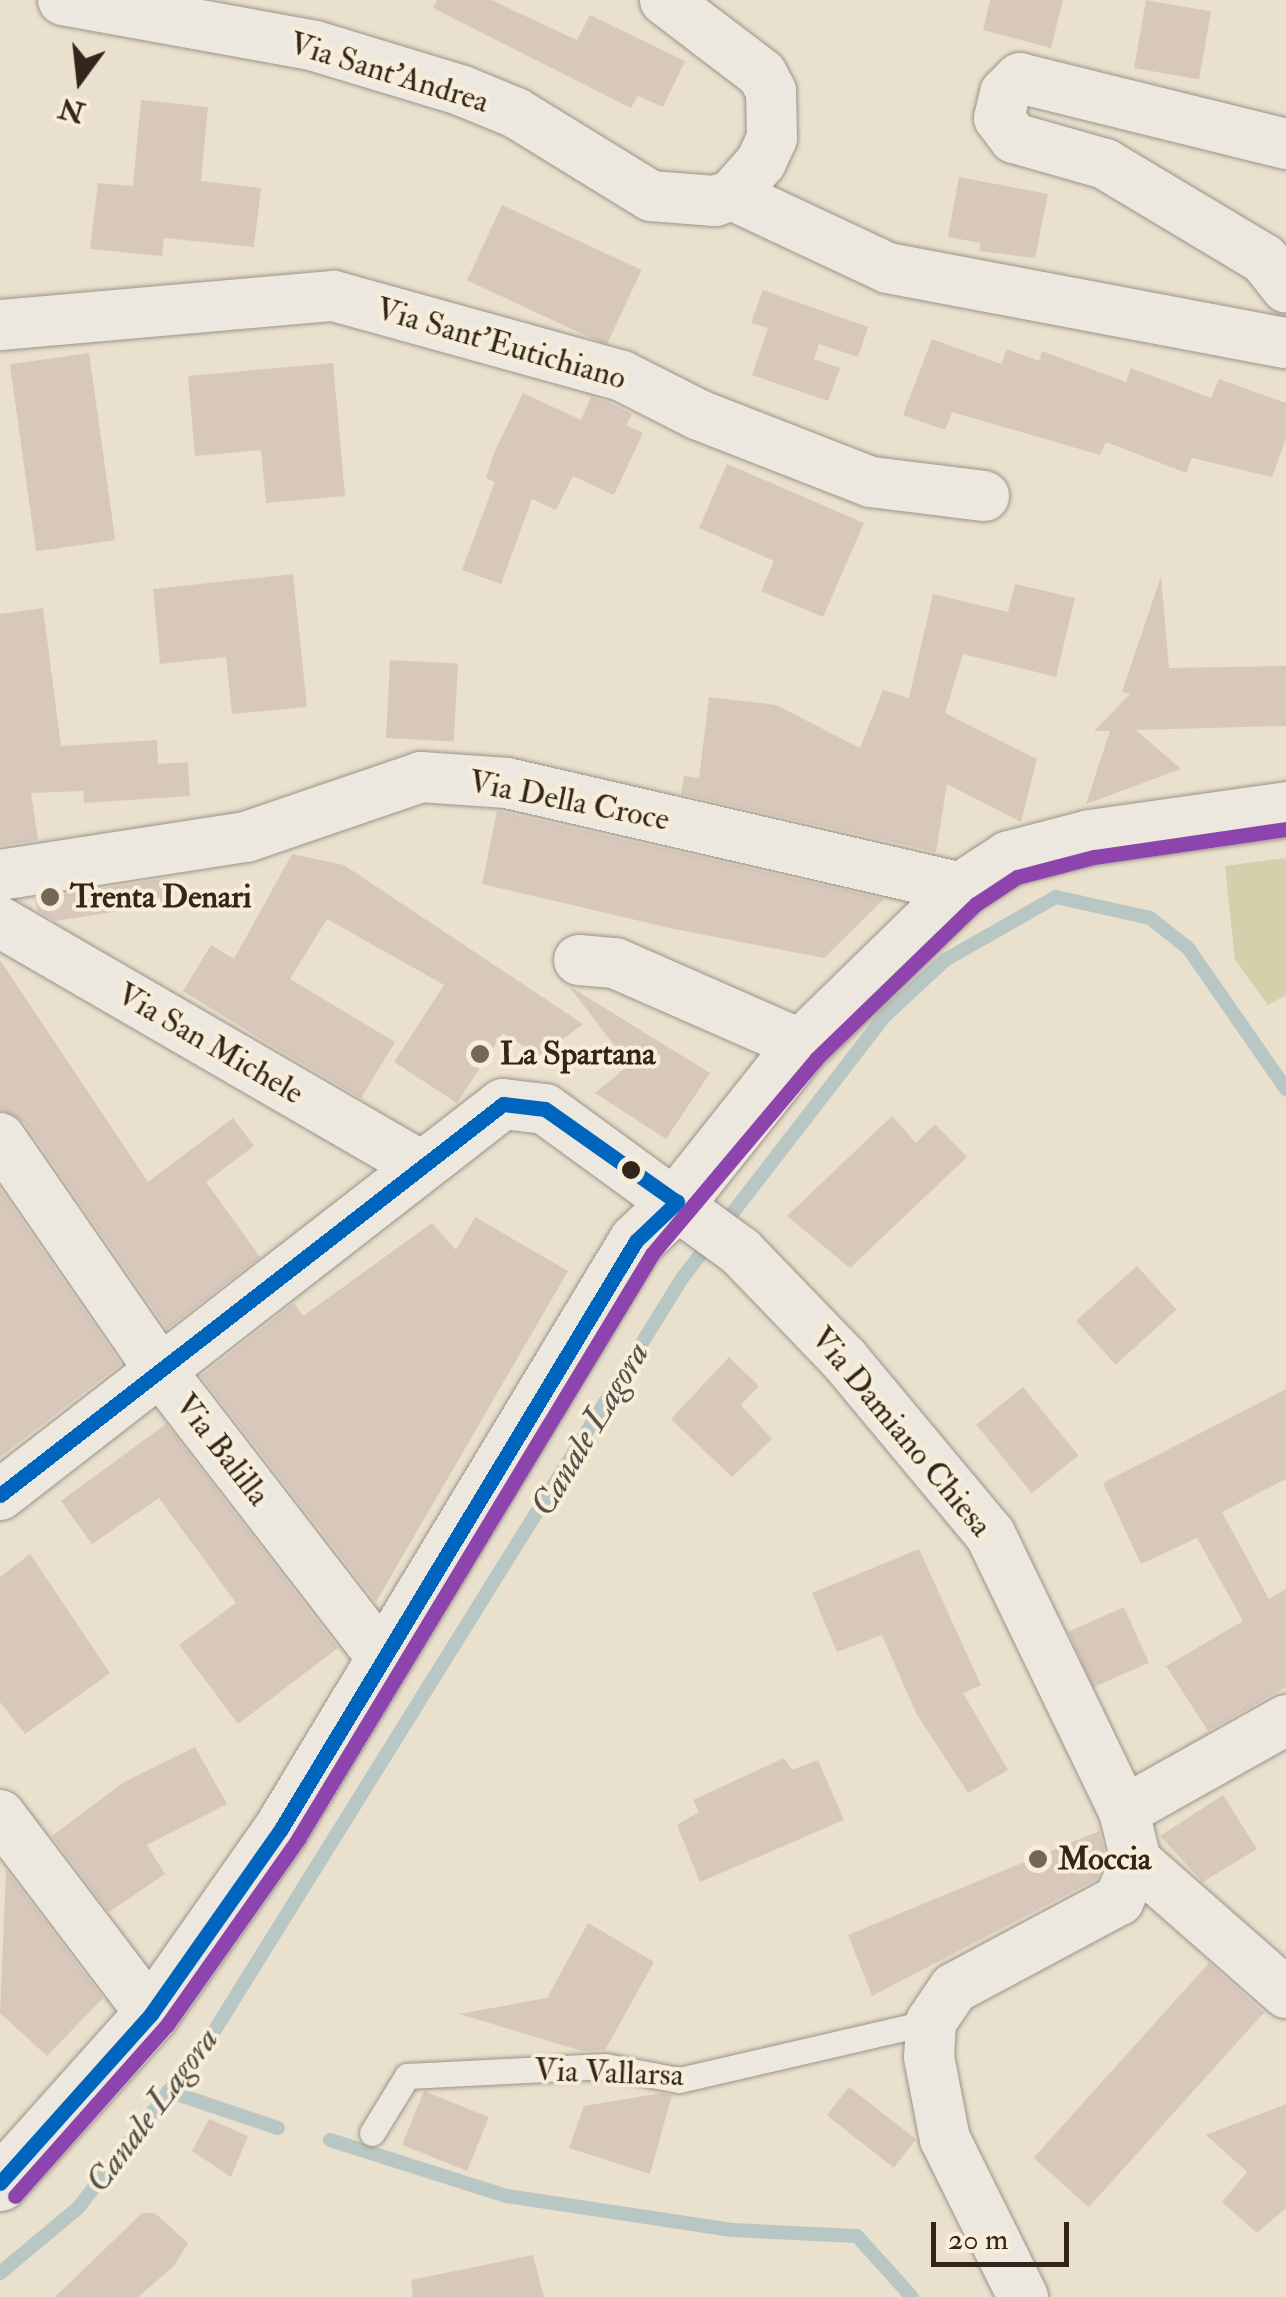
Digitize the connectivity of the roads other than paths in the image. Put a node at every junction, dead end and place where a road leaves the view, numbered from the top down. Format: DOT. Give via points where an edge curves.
graph roads {
  1 [pos="63,0"];
  2 [pos="665,0"];
  3 [pos="1286,144"];
  4 [pos="732,195"];
  5 [pos="1286,287"];
  6 [pos="0,325"];
  7 [pos="1286,343"];
  8 [pos="984,496"];
  9 [pos="1286,809"];
  10 [pos="0,875"];
  11 [pos="964,888"];
  12 [pos="0,922"];
  13 [pos="579,960"];
  14 [pos="802,1046"];
  15 [pos="0,1138"];
  16 [pos="420,1165"];
  17 [pos="677,1202"];
  18 [pos="163,1374"];
  19 [pos="0,1495"];
  20 [pos="383,1659"];
  21 [pos="1286,1720"];
  22 [pos="1124,1811"];
  23 [pos="0,1815"];
  24 [pos="1136,1861"];
  25 [pos="1286,1994"];
  26 [pos="151,2014"];
  27 [pos="931,2022"];
  28 [pos="372,2132"];
  29 [pos="0,2183"];
  30 [pos="1023,2297"];
  1 -- 4 [label="street, Via Sant'Andrea" via="315,46 516,112 651,196 678,203"];
  2 -- 4 [label="street" via="762,74 771,90 772,138"];
  3 -- 5 [label="street" via="1020,78 1004,92 999,118 1014,138 1105,164 1264,260"];
  4 -- 7 [label="street" via="888,268"];
  6 -- 8 [label="street, Via Sant'Eutichiano" via="334,296 622,376 698,415 872,482"];
  9 -- 11 [label="street" via="1039,846"];
  10 -- 11 [label="street, Via Della Croce" via="246,836 420,776 507,783"];
  11 -- 14 [label="street"];
  12 -- 16 [label="street, Via San Michele"];
  13 -- 14 [label="street" via="614,963"];
  14 -- 17 [label="street"];
  15 -- 18 [label="street, Via Balilla"];
  16 -- 17 [label="street, Via Damiano Chiesa" via="503,1104 545,1109"];
  16 -- 18 [label="street"];
  17 -- 20 [label="street" via="636,1241"];
  17 -- 22 [label="street, Via Damiano Chiesa" via="742,1252 844,1359 990,1534"];
  18 -- 19 [label="street"];
  18 -- 20 [label="street, Via Balilla"];
  20 -- 26 [label="street" via="280,1829"];
  21 -- 22 [label="street"];
  22 -- 24 [label="street, Via Damiano Chiesa"];
  23 -- 26 [label="street"];
  24 -- 25 [label="street"];
  24 -- 27 [label="street" via="1119,1900 954,1988"];
  26 -- 29 [label="street"];
  27 -- 28 [label="lane, Via Vallarsa" via="679,2080 605,2066 408,2076"];
  27 -- 30 [label="street" via="929,2057 945,2138"];
}
